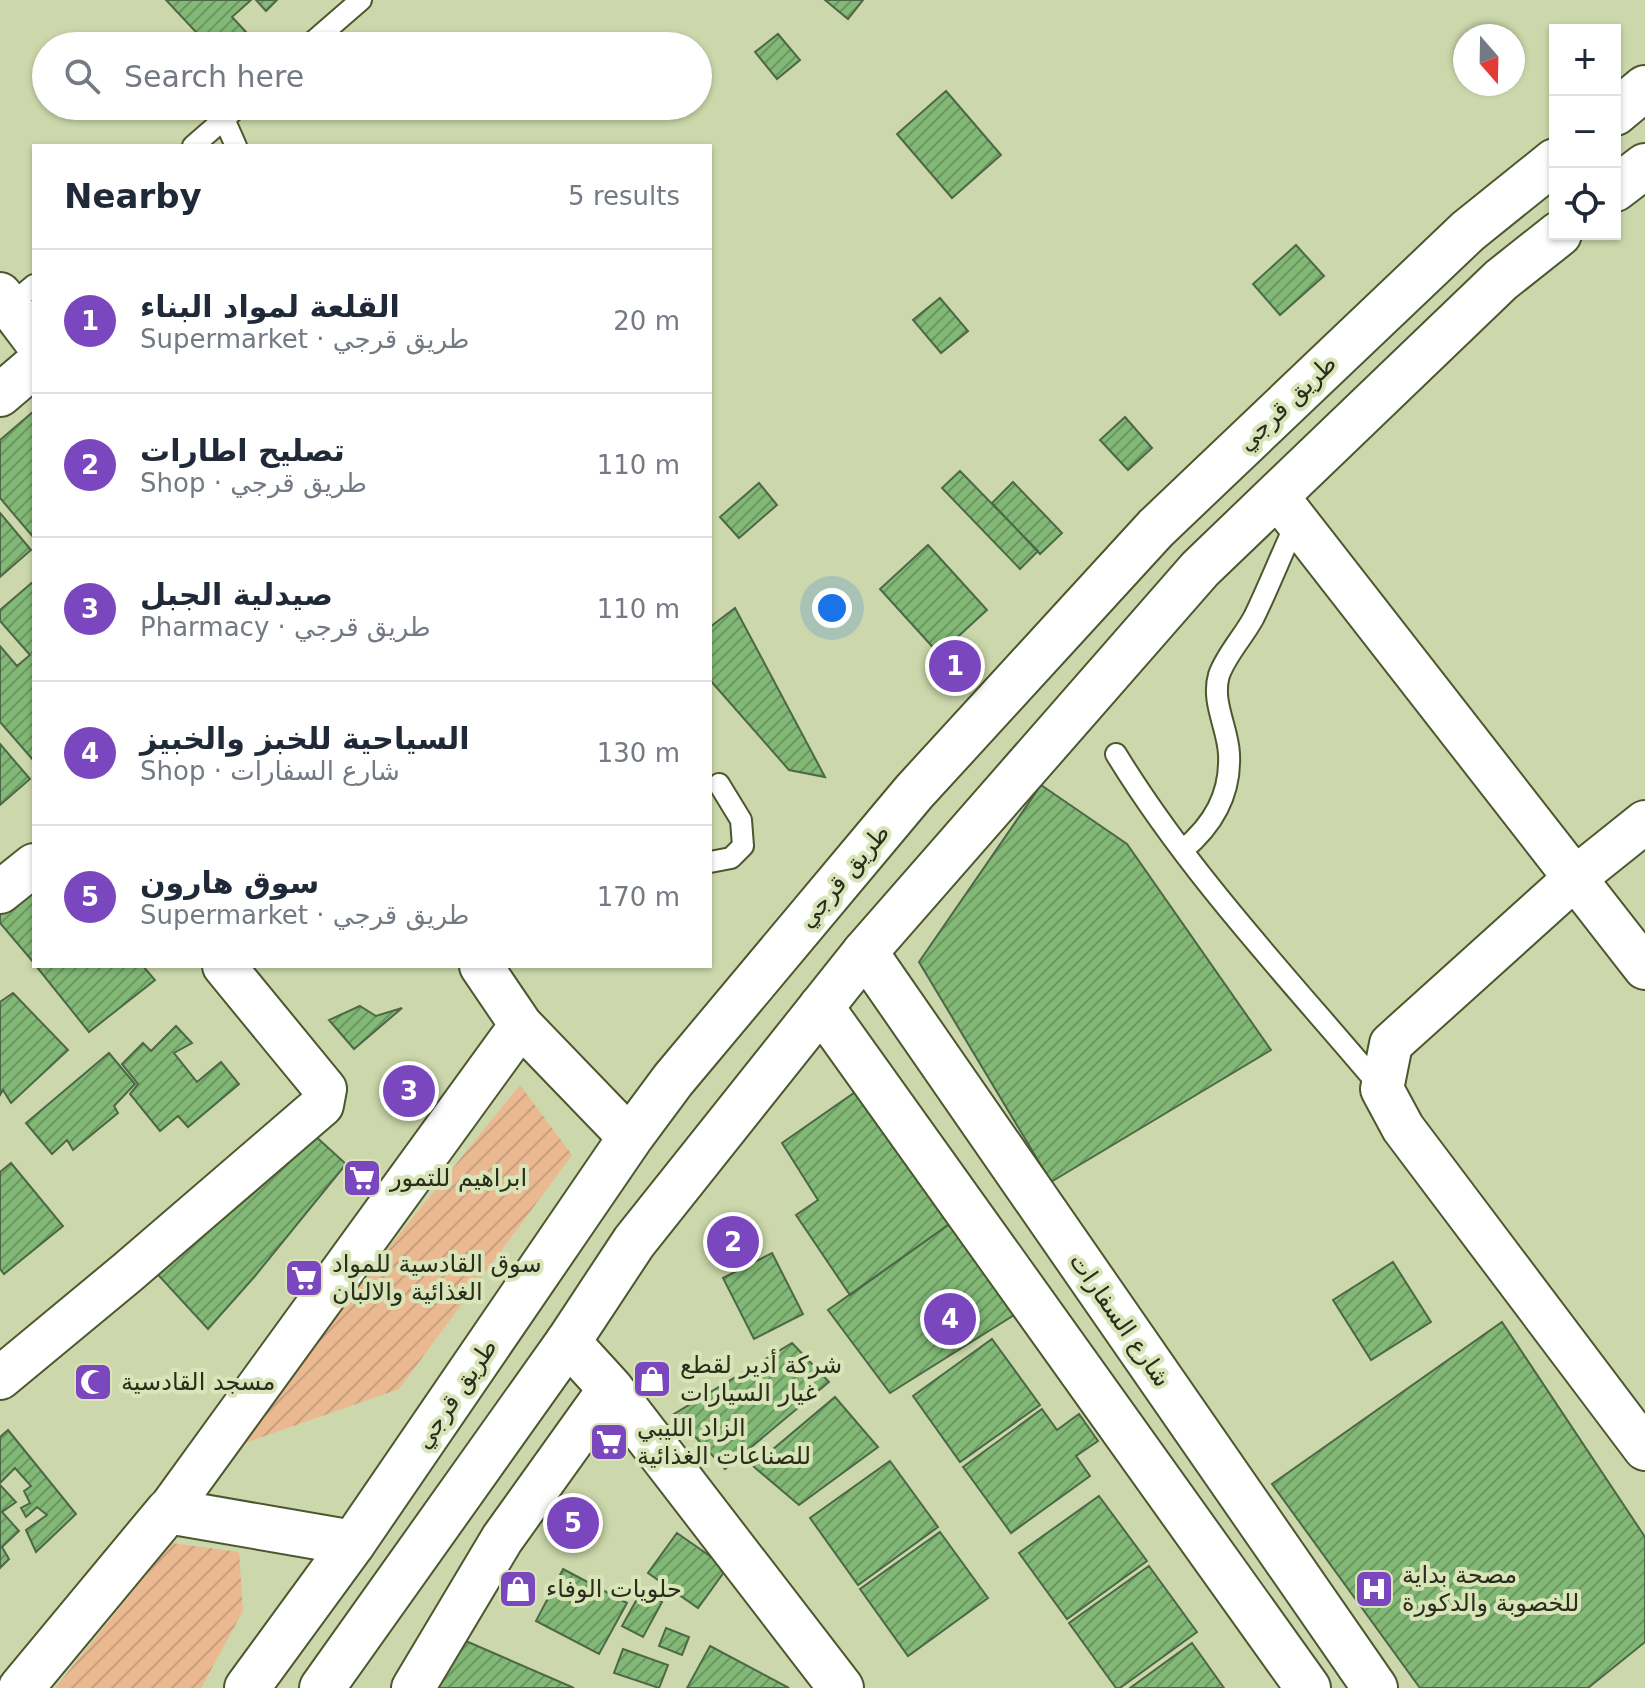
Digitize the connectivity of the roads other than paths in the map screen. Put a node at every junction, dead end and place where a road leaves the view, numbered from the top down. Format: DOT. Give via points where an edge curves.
graph roads {
  1 [pos="361,0"];
  2 [pos="324,32"];
  3 [pos="1645,88"];
  4 [pos="1621,108"];
  5 [pos="222,120"];
  6 [pos="232,120"];
  7 [pos="195,144"];
  8 [pos="236,144"];
  9 [pos="1549,166"];
  10 [pos="1645,166"];
  11 [pos="1621,184"];
  12 [pos="1551,240"];
  13 [pos="14,295"];
  14 [pos="32,335"];
  15 [pos="32,368"];
  16 [pos="0,395"];
  17 [pos="1241,447"];
  18 [pos="1287,509"];
  19 [pos="1116,754"];
  20 [pos="719,784"];
  21 [pos="1645,822"];
  22 [pos="1183,850"];
  23 [pos="712,862"];
  24 [pos="32,867"];
  25 [pos="1575,878"];
  26 [pos="0,892"];
  27 [pos="865,952"];
  28 [pos="226,968"];
  29 [pos="482,968"];
  30 [pos="1645,968"];
  31 [pos="821,1007"];
  32 [pos="521,1025"];
  33 [pos="1382,1089"];
  34 [pos="630,1138"];
  35 [pos="593,1193"];
  36 [pos="634,1242"];
  37 [pos="568,1342"];
  38 [pos="0,1378"];
  39 [pos="610,1388"];
  40 [pos="1645,1449"];
  41 [pos="168,1511"];
  42 [pos="353,1543"];
  43 [pos="21,1688"];
  44 [pos="247,1688"];
  45 [pos="322,1688"];
  46 [pos="413,1688"];
  47 [pos="841,1688"];
  48 [pos="1308,1688"];
  49 [pos="1375,1688"];
  1 -- 2 [label="lane"];
  3 -- 4 [label="main road"];
  5 -- 7 [label="lane"];
  6 -- 8 [label="lane"];
  9 -- 17 [label="main road, طريق قرجي" via="1468,231"];
  10 -- 11 [label="main road"];
  12 -- 18 [label="main road" via="1501,280"];
  13 -- 14 [label="street"];
  15 -- 16 [label="street"];
  17 -- 18 [label="main road"];
  17 -- 34 [label="main road, طريق قرجي" via="1156,528 914,792"];
  18 -- 22 [label="lane" via="1253,619 1219,675 1217,695 1229,754 1225,789 1214,819"];
  18 -- 25 [label="street"];
  18 -- 27 [label="main road" via="1200,569"];
  19 -- 22 [label="lane"];
  20 -- 23 [label="lane" via="741,820 743,846 731,858"];
  21 -- 25 [label="street"];
  22 -- 33 [label="lane"];
  24 -- 26 [label="street"];
  25 -- 30 [label="street"];
  25 -- 33 [label="street" via="1391,1044"];
  27 -- 31 [label="main road"];
  27 -- 49 [label="main road, شارع السفارات"];
  28 -- 38 [label="street" via="325,1089 322,1105"];
  29 -- 32 [label="street"];
  31 -- 36 [label="main road"];
  31 -- 48 [label="main road"];
  32 -- 34 [label="street"];
  32 -- 41 [label="street"];
  33 -- 40 [label="street" via="1403,1128"];
  34 -- 35 [label="main road, طريق قرجي"];
  35 -- 36 [label="main road"];
  35 -- 42 [label="main road, طريق قرجي"];
  36 -- 37 [label="main road"];
  37 -- 39 [label="main road"];
  37 -- 45 [label="main road"];
  39 -- 46 [label="street" via="502,1539"];
  39 -- 47 [label="main road"];
  41 -- 42 [label="main road"];
  41 -- 43 [label="main road"];
  42 -- 44 [label="main road, طريق قرجي"];
}
